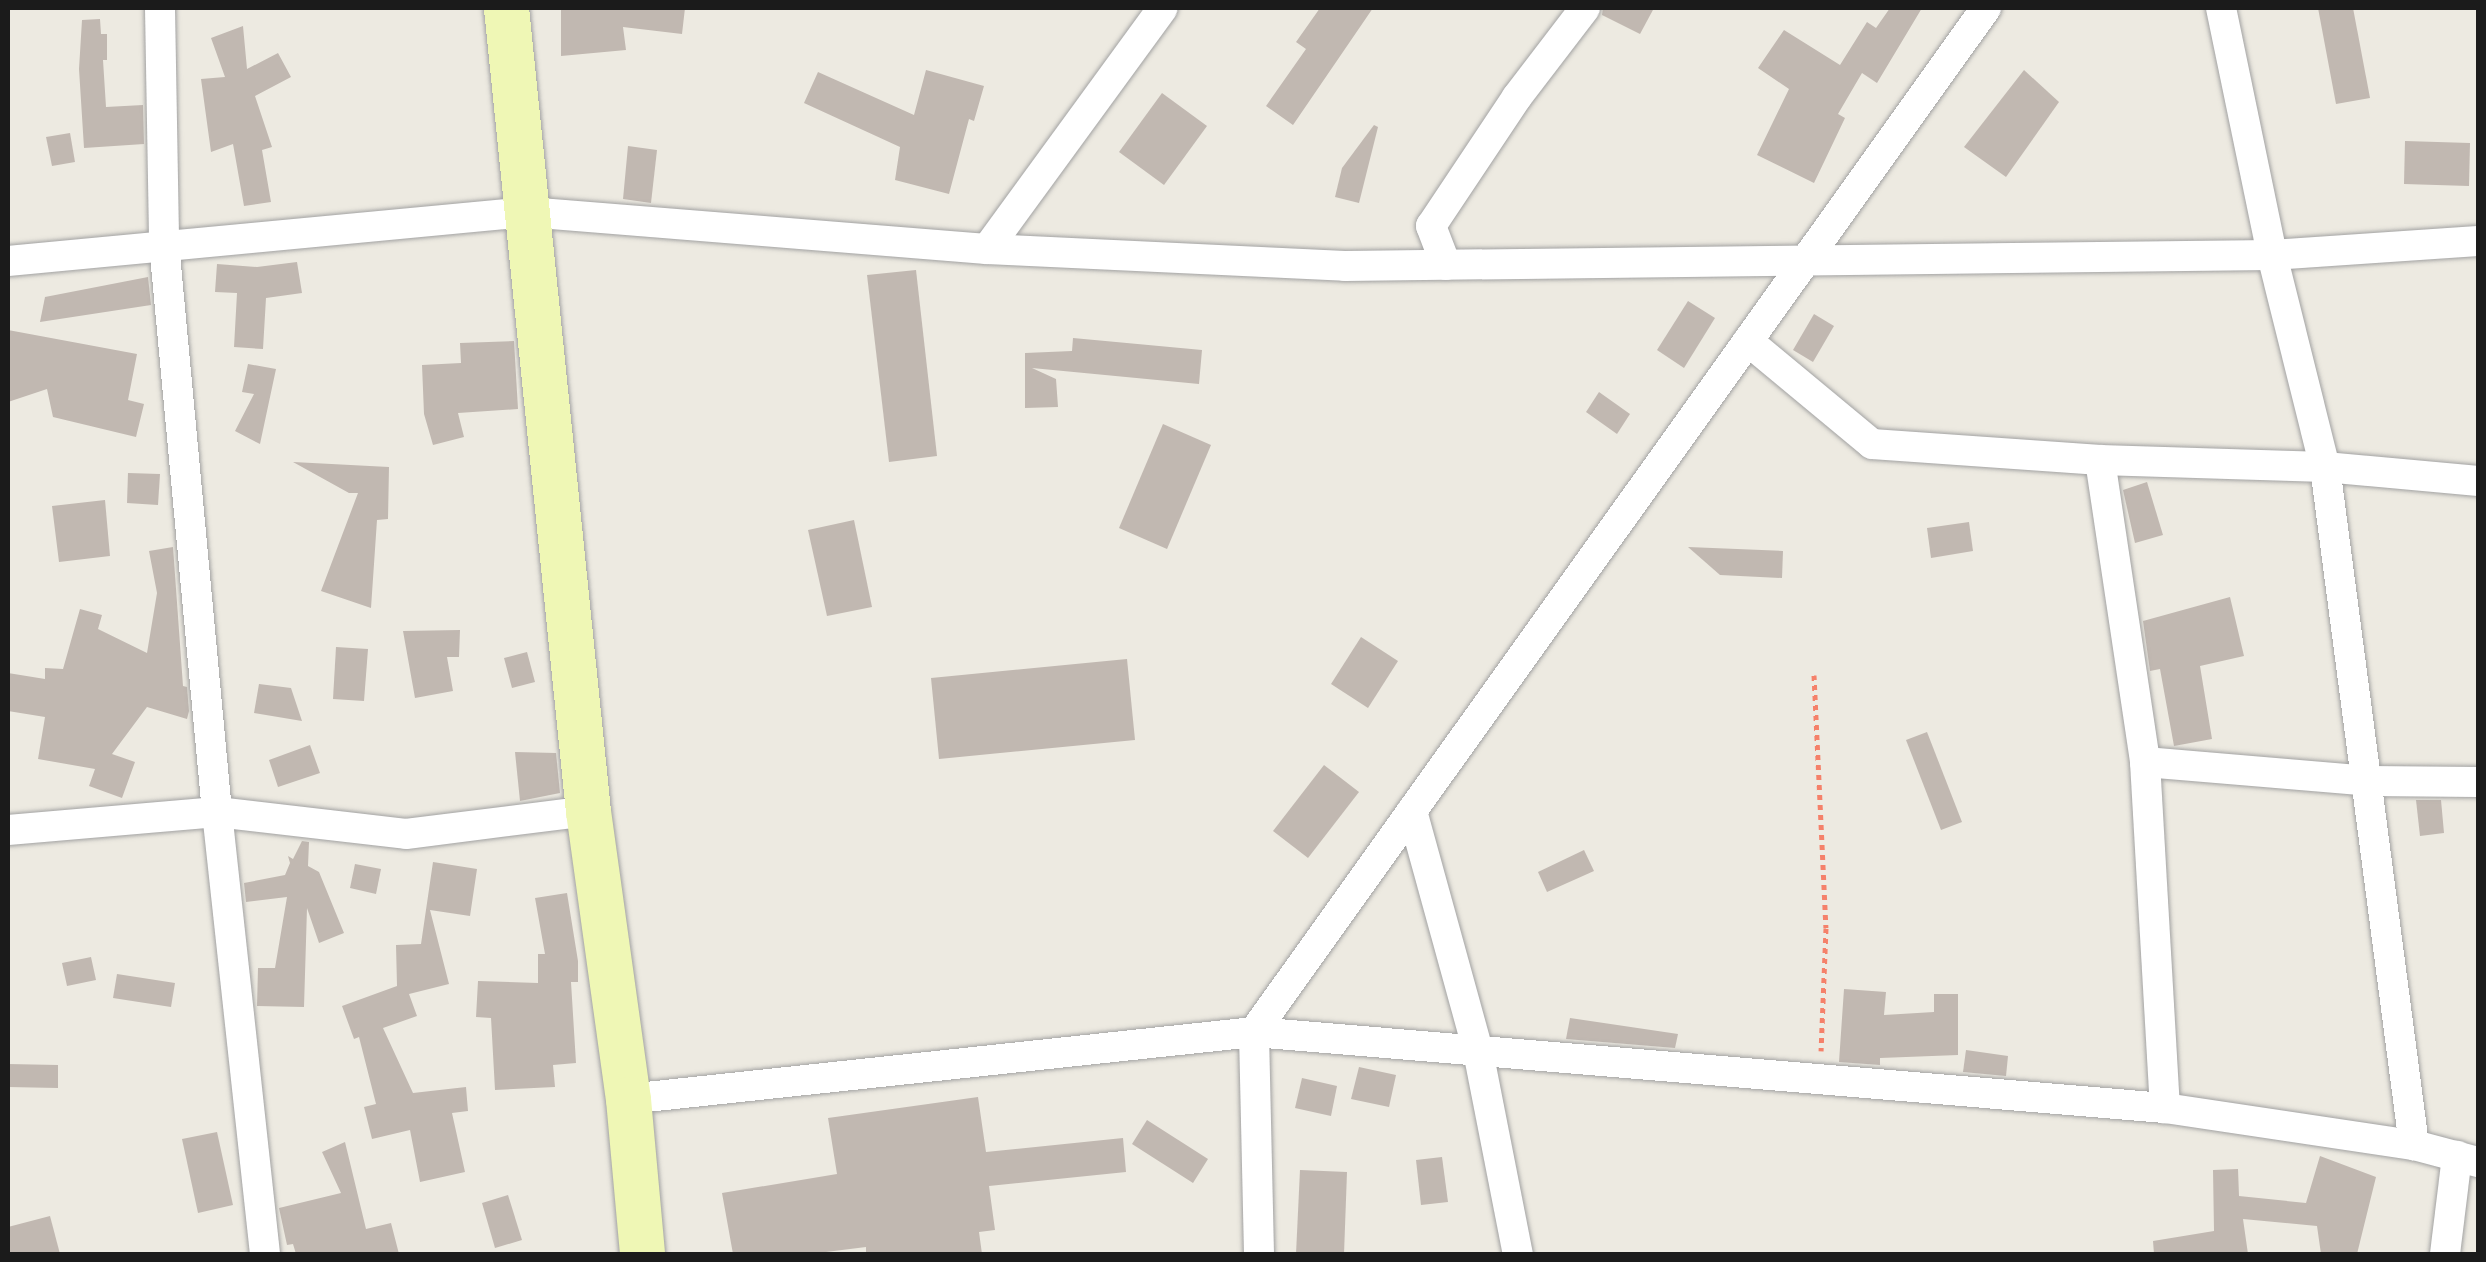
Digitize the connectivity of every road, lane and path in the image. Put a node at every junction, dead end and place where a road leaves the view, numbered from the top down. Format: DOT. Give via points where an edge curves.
graph roads {
  1 [pos="160,8"];
  2 [pos="506,8"];
  3 [pos="1162,8"];
  4 [pos="1585,8"];
  5 [pos="1986,8"];
  6 [pos="2221,8"];
  7 [pos="527,212"];
  8 [pos="2478,241"];
  9 [pos="164,244"];
  10 [pos="987,249"];
  11 [pos="2272,256"];
  12 [pos="8,261"];
  13 [pos="1804,263"];
  14 [pos="1446,265"];
  15 [pos="1748,341"];
  16 [pos="2100,460"];
  17 [pos="2325,468"];
  18 [pos="2478,481"];
  19 [pos="1814,675"];
  20 [pos="2146,762"];
  21 [pos="2369,782"];
  22 [pos="2478,782"];
  23 [pos="588,811"];
  24 [pos="1412,811"];
  25 [pos="217,812"];
  26 [pos="8,830"];
  27 [pos="1254,1032"];
  28 [pos="1478,1051"];
  29 [pos="1819,1079"];
  30 [pos="628,1098"];
  31 [pos="2166,1108"];
  32 [pos="2414,1145"];
  33 [pos="2468,1159"];
  34 [pos="265,1254"];
  35 [pos="642,1254"];
  36 [pos="1259,1254"];
  37 [pos="1518,1254"];
  38 [pos="2445,1254"];
  1 -- 9 [label="street"];
  2 -- 7 [label="main road"];
  3 -- 10 [label="street"];
  4 -- 14 [label="street" via="1431,226"];
  5 -- 13 [label="street"];
  6 -- 11 [label="street"];
  7 -- 9 [label="street"];
  7 -- 10 [label="street"];
  7 -- 23 [label="main road"];
  8 -- 11 [label="street"];
  9 -- 12 [label="street"];
  9 -- 25 [label="street"];
  10 -- 14 [label="street"];
  11 -- 13 [label="street"];
  11 -- 17 [label="street"];
  13 -- 14 [label="street"];
  13 -- 15 [label="street"];
  15 -- 16 [label="street" via="1872,444"];
  15 -- 24 [label="street"];
  16 -- 17 [label="street"];
  16 -- 20 [label="street"];
  17 -- 18 [label="street"];
  17 -- 21 [label="street"];
  19 -- 29 [label="path" via="1826,928"];
  20 -- 21 [label="street"];
  20 -- 31 [label="street"];
  21 -- 22 [label="street"];
  21 -- 32 [label="street"];
  23 -- 25 [label="street" via="406,834"];
  23 -- 30 [label="main road"];
  24 -- 27 [label="street"];
  24 -- 28 [label="street"];
  25 -- 26 [label="street"];
  25 -- 34 [label="street"];
  27 -- 28 [label="street"];
  27 -- 30 [label="street"];
  27 -- 36 [label="street"];
  28 -- 29 [label="street"];
  28 -- 37 [label="street"];
  29 -- 31 [label="street"];
  30 -- 35 [label="main road"];
  31 -- 32 [label="street"];
  32 -- 33 [label="street"];
  33 -- 38 [label="street"];
}
